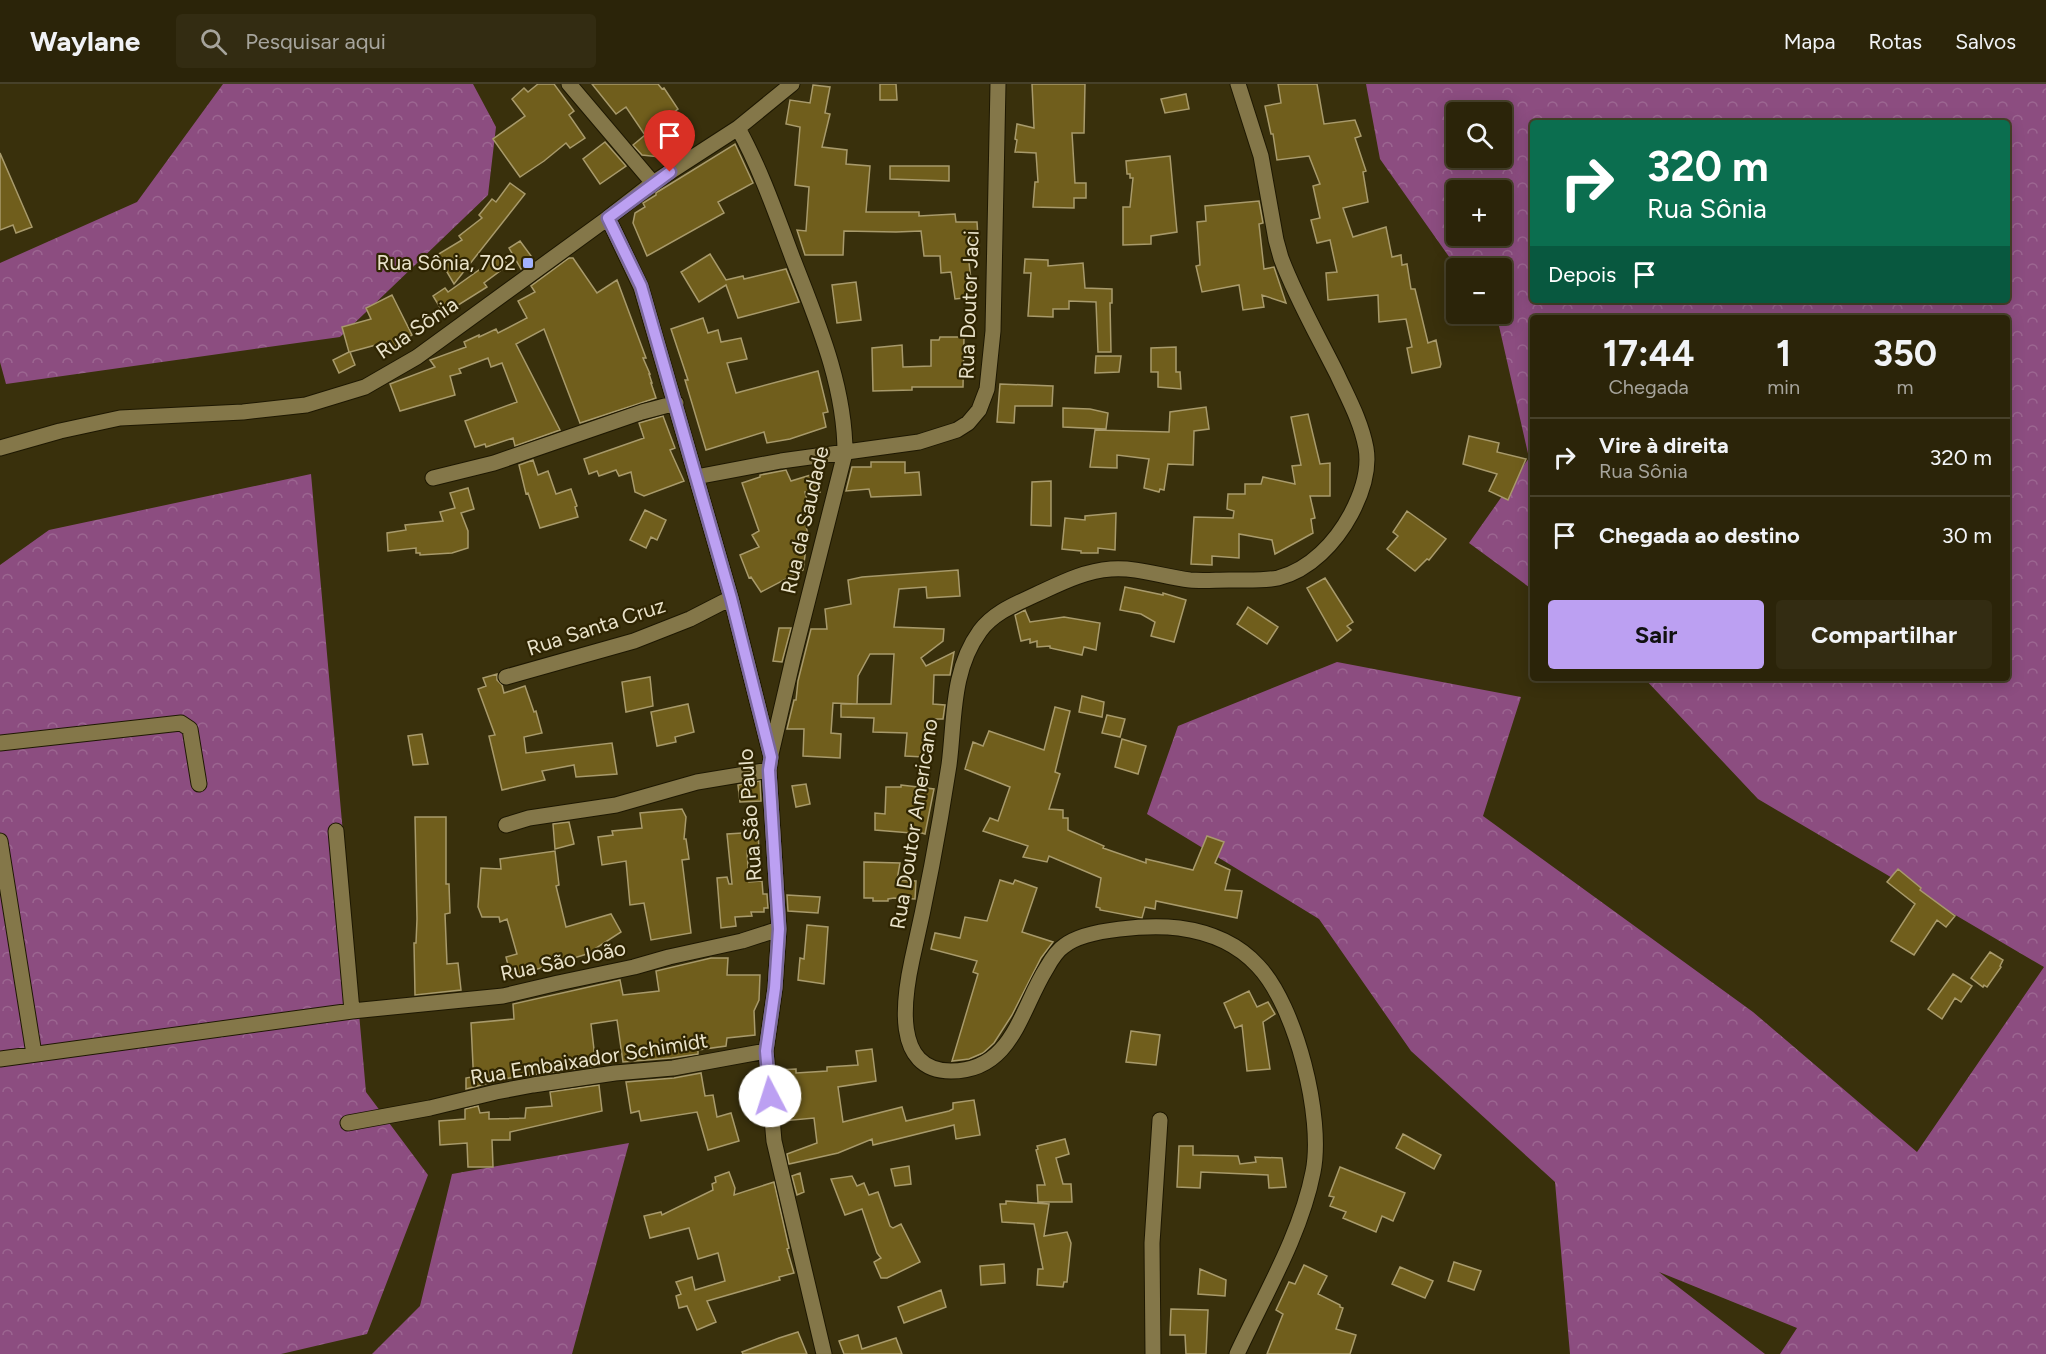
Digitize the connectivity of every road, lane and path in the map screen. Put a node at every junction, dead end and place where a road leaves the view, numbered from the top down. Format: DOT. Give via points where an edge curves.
graph roads {
  1 [pos="568,84"];
  2 [pos="792,84"];
  3 [pos="998,84"];
  4 [pos="1238,84"];
  5 [pos="738,128"];
  6 [pos="653,183"];
  7 [pos="608,218"];
  8 [pos="676,403"];
  9 [pos="0,448"];
  10 [pos="845,453"];
  11 [pos="696,477"];
  12 [pos="433,478"];
  13 [pos="731,598"];
  14 [pos="506,677"];
  15 [pos="0,743"];
  16 [pos="770,763"];
  17 [pos="200,784"];
  18 [pos="506,825"];
  19 [pos="336,831"];
  20 [pos="0,841"];
  21 [pos="779,929"];
  22 [pos="352,1011"];
  23 [pos="766,1051"];
  24 [pos="34,1054"];
  25 [pos="0,1059"];
  26 [pos="1160,1120"];
  27 [pos="348,1123"];
  28 [pos="824,1354"];
  29 [pos="1152,1354"];
  30 [pos="1237,1354"];
  1 -- 6 [label="street"];
  2 -- 5 [label="street, Rua Sônia"];
  3 -- 10 [label="street, Rua Doutor Jaci" via="993,316 984,399 968,423 944,435"];
  4 -- 30 [label="street, Rua Doutor Americano" via="1261,156 1281,258 1352,405 1364,440 1366,477 1358,500 1328,546 1290,574 1274,579 1193,580 1123,568 1100,570 1075,576 1011,606 980,631 964,661 957,686 949,762 906,989 905,1017 908,1039 922,1062 938,1070 963,1070 991,1060 1005,1047 1049,963 1063,946 1078,939 1140,927 1186,929 1214,936 1241,950 1261,968 1291,1024 1309,1082 1316,1130 1315,1164 1292,1236"];
  5 -- 6 [label="street, Rua Sônia"];
  5 -- 10 [label="street, Rua da Saudade" via="764,178 827,351 845,426"];
  6 -- 7 [label="street, Rua Sônia"];
  7 -- 8 [label="street, Rua São Paulo" via="641,286"];
  7 -- 9 [label="street, Rua Sônia" via="417,357 365,387 306,405 120,418"];
  8 -- 11 [label="street, Rua São Paulo"];
  8 -- 12 [label="street" via="494,463"];
  10 -- 11 [label="street, Rua Doutor Jaci"];
  10 -- 16 [label="street, Rua da Saudade"];
  11 -- 13 [label="street, Rua São Paulo"];
  13 -- 14 [label="street, Rua Santa Cruz" via="634,641"];
  13 -- 16 [label="street, Rua São Paulo"];
  15 -- 17 [label="street" via="181,723 190,729"];
  16 -- 18 [label="street" via="616,805"];
  16 -- 21 [label="street, Rua São Paulo"];
  19 -- 22 [label="street"];
  20 -- 24 [label="street"];
  21 -- 22 [label="street, Rua São João" via="634,968 503,996"];
  21 -- 23 [label="street, Rua São Paulo"];
  22 -- 24 [label="street, Rua São João"];
  23 -- 27 [label="street, Rua Embaixador Schimidt" via="683,1067 532,1085"];
  23 -- 28 [label="street, Rua São Paulo" via="774,1141"];
  24 -- 25 [label="street, Rua São João"];
  26 -- 29 [label="street" via="1152,1244"];
}
